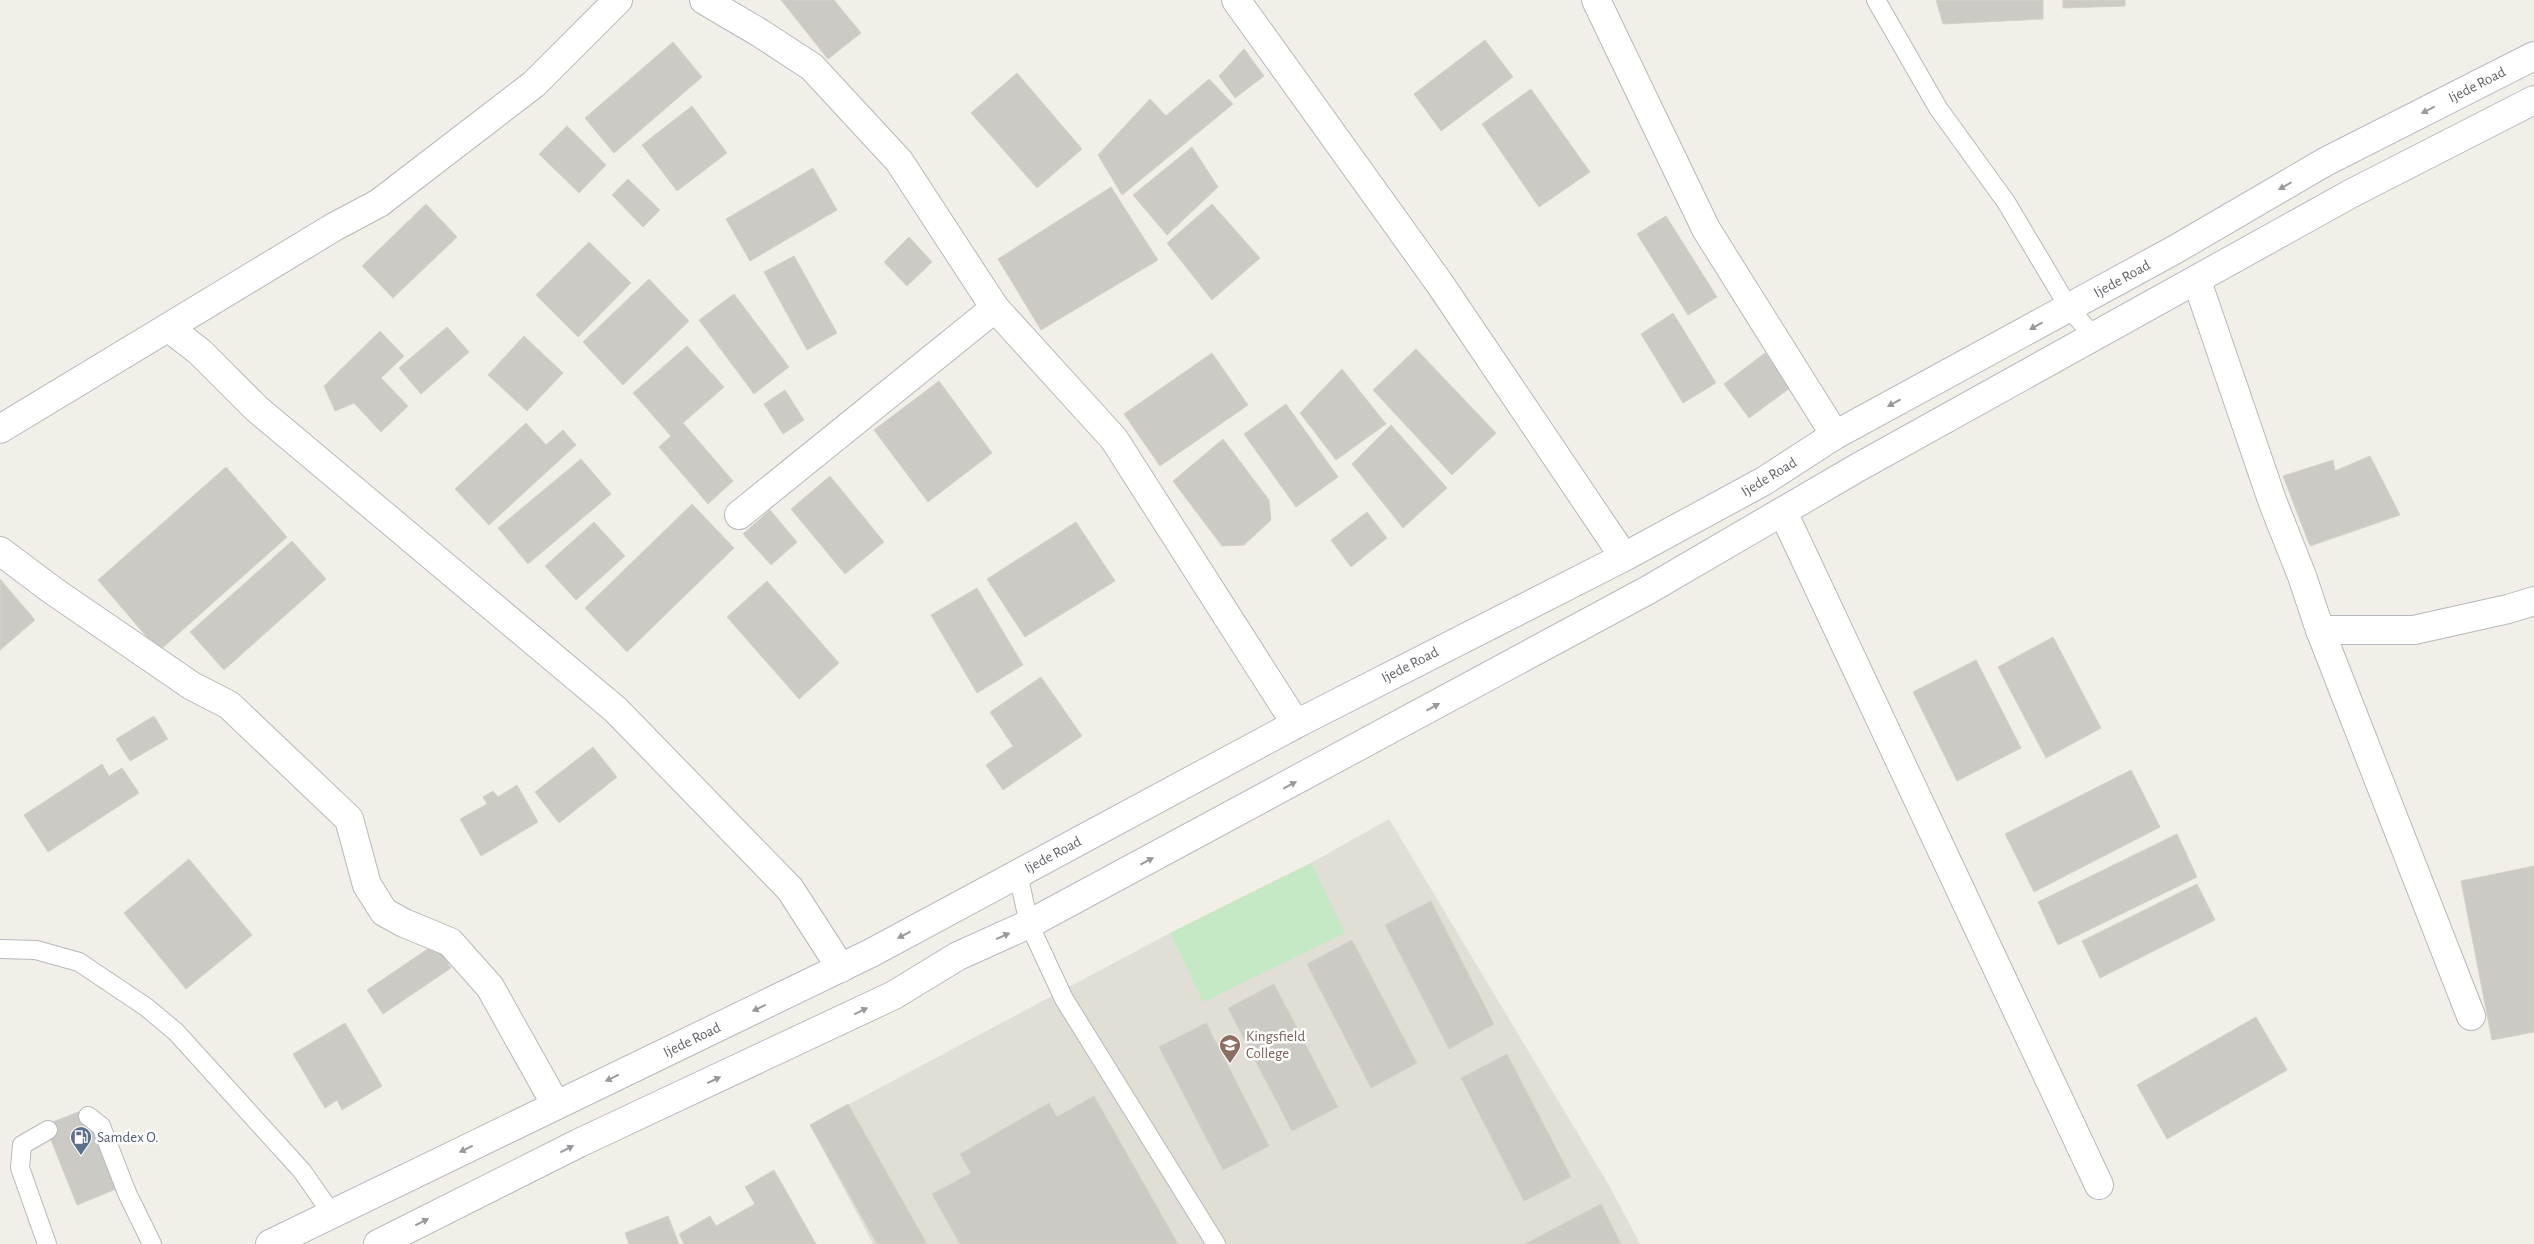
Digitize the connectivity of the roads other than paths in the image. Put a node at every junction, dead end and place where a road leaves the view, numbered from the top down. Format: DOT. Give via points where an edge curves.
graph roads {
  1 [pos="618,0"];
  2 [pos="704,0"];
  3 [pos="1236,0"];
  4 [pos="1596,0"];
  5 [pos="1876,0"];
  6 [pos="2534,56"];
  7 [pos="2534,100"];
  8 [pos="2197,281"];
  9 [pos="995,308"];
  10 [pos="2069,308"];
  11 [pos="169,328"];
  12 [pos="2094,337"];
  13 [pos="0,429"];
  14 [pos="1835,435"];
  15 [pos="1783,512"];
  16 [pos="739,514"];
  17 [pos="0,551"];
  18 [pos="1624,557"];
  19 [pos="2534,600"];
  20 [pos="2320,630"];
  21 [pos="1296,724"];
  22 [pos="1018,874"];
  23 [pos="1029,924"];
  24 [pos="0,949"];
  25 [pos="841,968"];
  26 [pos="2471,1016"];
  27 [pos="556,1105"];
  28 [pos="88,1116"];
  29 [pos="48,1130"];
  30 [pos="2099,1185"];
  31 [pos="332,1214"];
  32 [pos="47,1244"];
  33 [pos="152,1244"];
  34 [pos="270,1244"];
  35 [pos="378,1244"];
  36 [pos="1216,1244"];
  1 -- 11 [label="street" via="534,84 379,204"];
  2 -- 9 [label="street" via="812,66 899,161"];
  3 -- 18 [label="street" via="1440,284"];
  4 -- 14 [label="street" via="1706,229"];
  5 -- 10 [label="lane" via="1938,108 2006,202"];
  6 -- 10 [label="street, Ijede Road, one-way" via="2325,162"];
  7 -- 8 [label="street" via="2352,193"];
  8 -- 12 [label="street"];
  8 -- 20 [label="street"];
  9 -- 16 [label="street"];
  9 -- 21 [label="street" via="1114,439"];
  10 -- 12 [label="lane"];
  10 -- 14 [label="street, Ijede Road, one-way"];
  11 -- 13 [label="street"];
  11 -- 25 [label="street" via="200,352 257,409 616,710 790,889"];
  12 -- 15 [label="street"];
  14 -- 18 [label="street, Ijede Road" via="1764,482"];
  23 -- 15 [label="street, one-way" via="1630,599"];
  15 -- 30 [label="street"];
  17 -- 27 [label="street" via="192,686 229,706 349,819 367,885 384,912 450,942 490,987"];
  18 -- 21 [label="street, Ijede Road"];
  19 -- 20 [label="street" via="2414,630"];
  20 -- 26 [label="street"];
  21 -- 22 [label="street, Ijede Road"];
  22 -- 23 [label="lane"];
  22 -- 25 [label="street, Ijede Road, one-way"];
  35 -- 23 [label="street, one-way" via="578,1143 894,995 958,956"];
  23 -- 36 [label="lane" via="1064,999"];
  24 -- 31 [label="lane" via="36,950 79,962 146,1007 176,1032 302,1171"];
  25 -- 27 [label="street, Ijede Road, one-way"];
  27 -- 31 [label="street, Ijede Road, one-way"];
  28 -- 33 [label="lane" via="102,1126 127,1193"];
  29 -- 32 [label="lane" via="22,1145 20,1168"];
  31 -- 34 [label="street, Ijede Road"];
}
